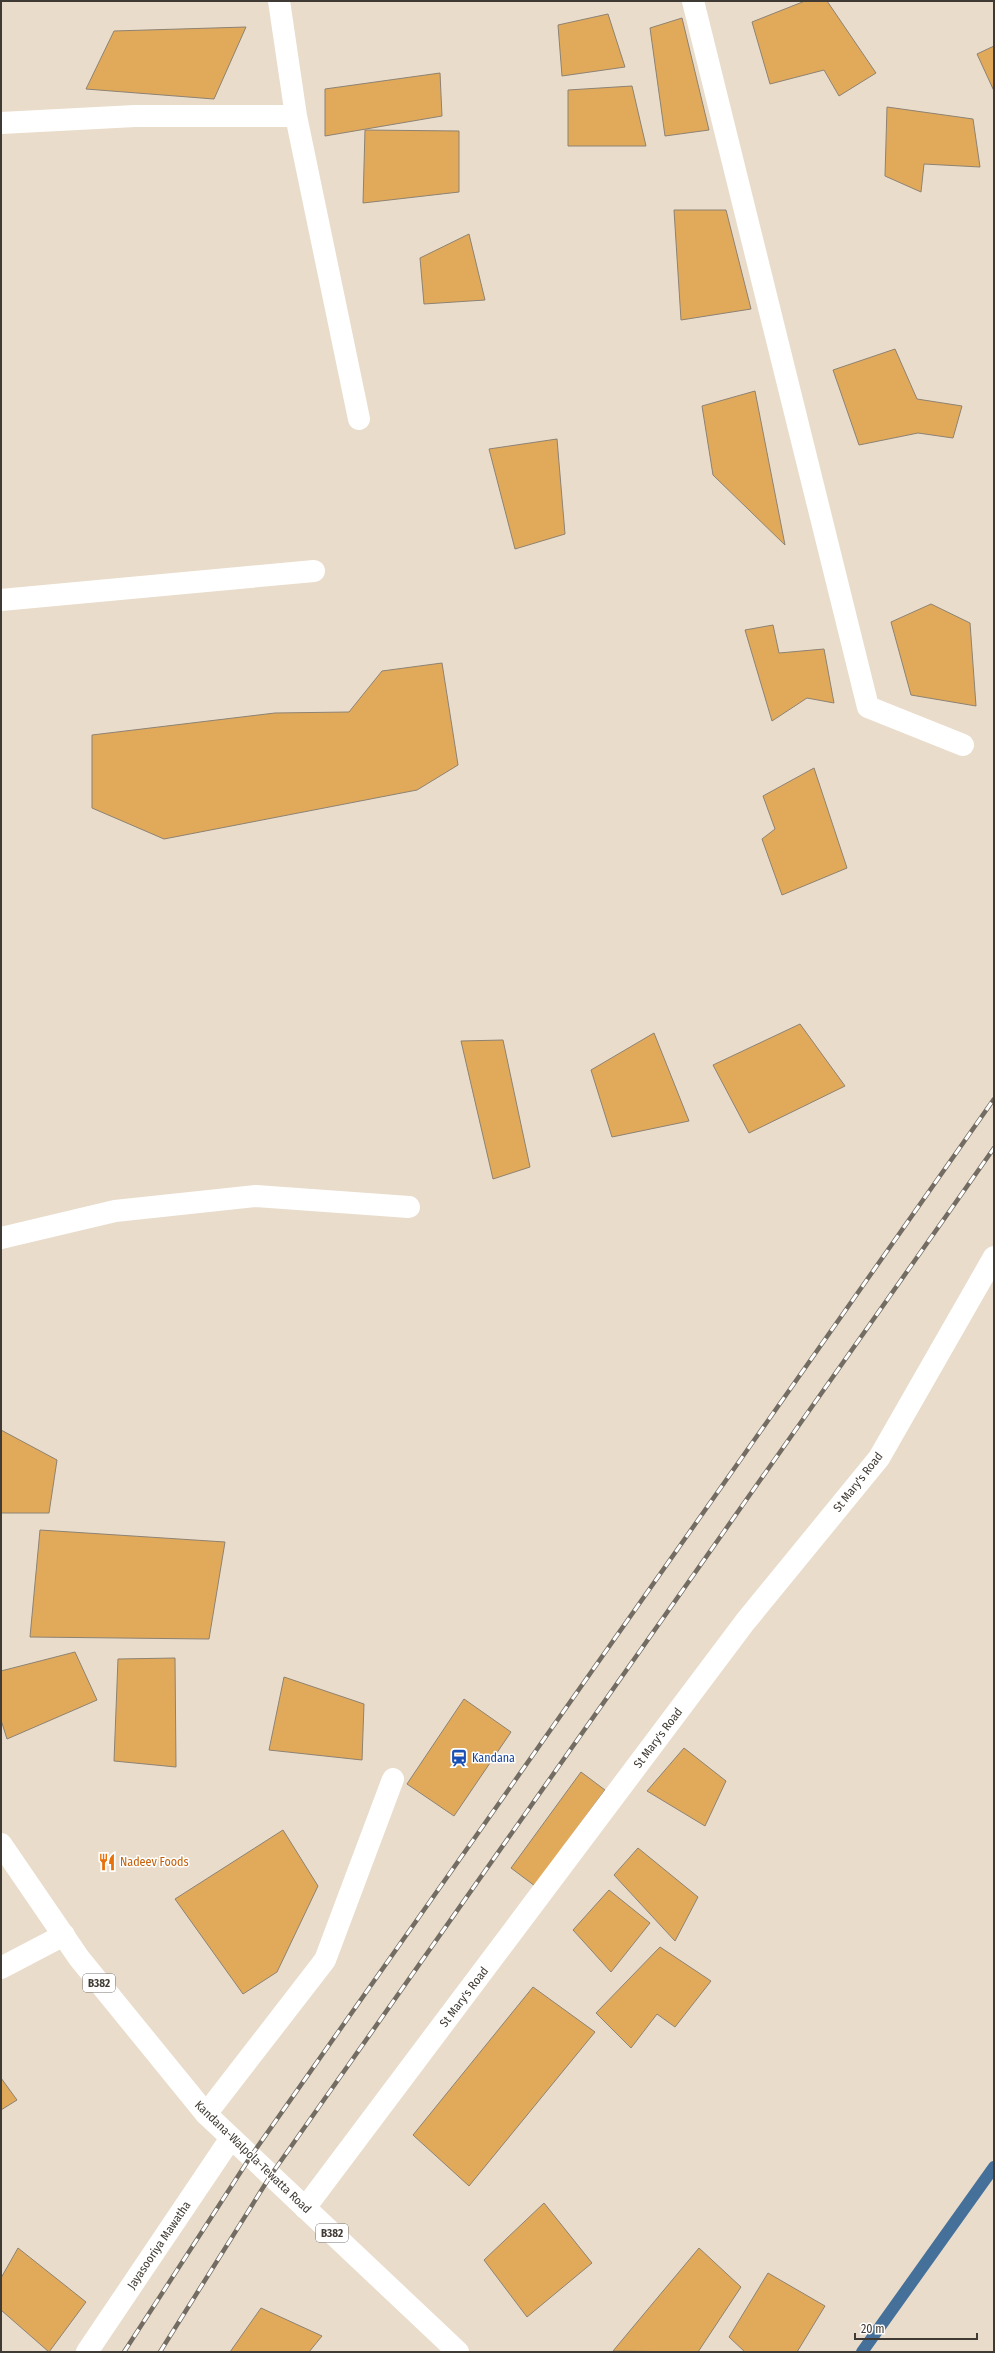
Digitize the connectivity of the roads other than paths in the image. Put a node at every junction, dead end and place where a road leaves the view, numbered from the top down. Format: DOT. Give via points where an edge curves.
graph roads {
  1 [pos="279,1"];
  2 [pos="694,1"];
  3 [pos="296,116"];
  4 [pos="1,123"];
  5 [pos="359,419"];
  6 [pos="314,571"];
  7 [pos="1,600"];
  8 [pos="963,744"];
  9 [pos="409,1207"];
  10 [pos="1,1238"];
  11 [pos="994,1257"];
  12 [pos="393,1779"];
  13 [pos="1,1844"];
  14 [pos="64,1934"];
  15 [pos="1,1968"];
  16 [pos="206,2114"];
  17 [pos="231,2138"];
  18 [pos="305,2208"];
  19 [pos="87,2352"];
  20 [pos="458,2352"];
  1 -- 3 [label="street"];
  2 -- 8 [label="street" via="868,707"];
  3 -- 4 [label="street" via="135,116"];
  3 -- 5 [label="street"];
  6 -- 7 [label="street"];
  9 -- 10 [label="street" via="256,1196 115,1211"];
  11 -- 18 [label="street, St Mary's Road" via="878,1458 745,1622"];
  12 -- 16 [label="street" via="325,1960"];
  13 -- 14 [label="street, Kandana-Walpola-Tewatta Road / B382"];
  14 -- 15 [label="street"];
  14 -- 16 [label="street, Kandana-Walpola-Tewatta Road / B382" via="79,1958"];
  16 -- 17 [label="street, Kandana-Walpola-Tewatta Road / B382"];
  17 -- 18 [label="street, Kandana-Walpola-Tewatta Road / B382"];
  17 -- 19 [label="street, Jayasooriya Mawatha"];
  18 -- 20 [label="street, Kandana-Walpola-Tewatta Road / B382"];
}
